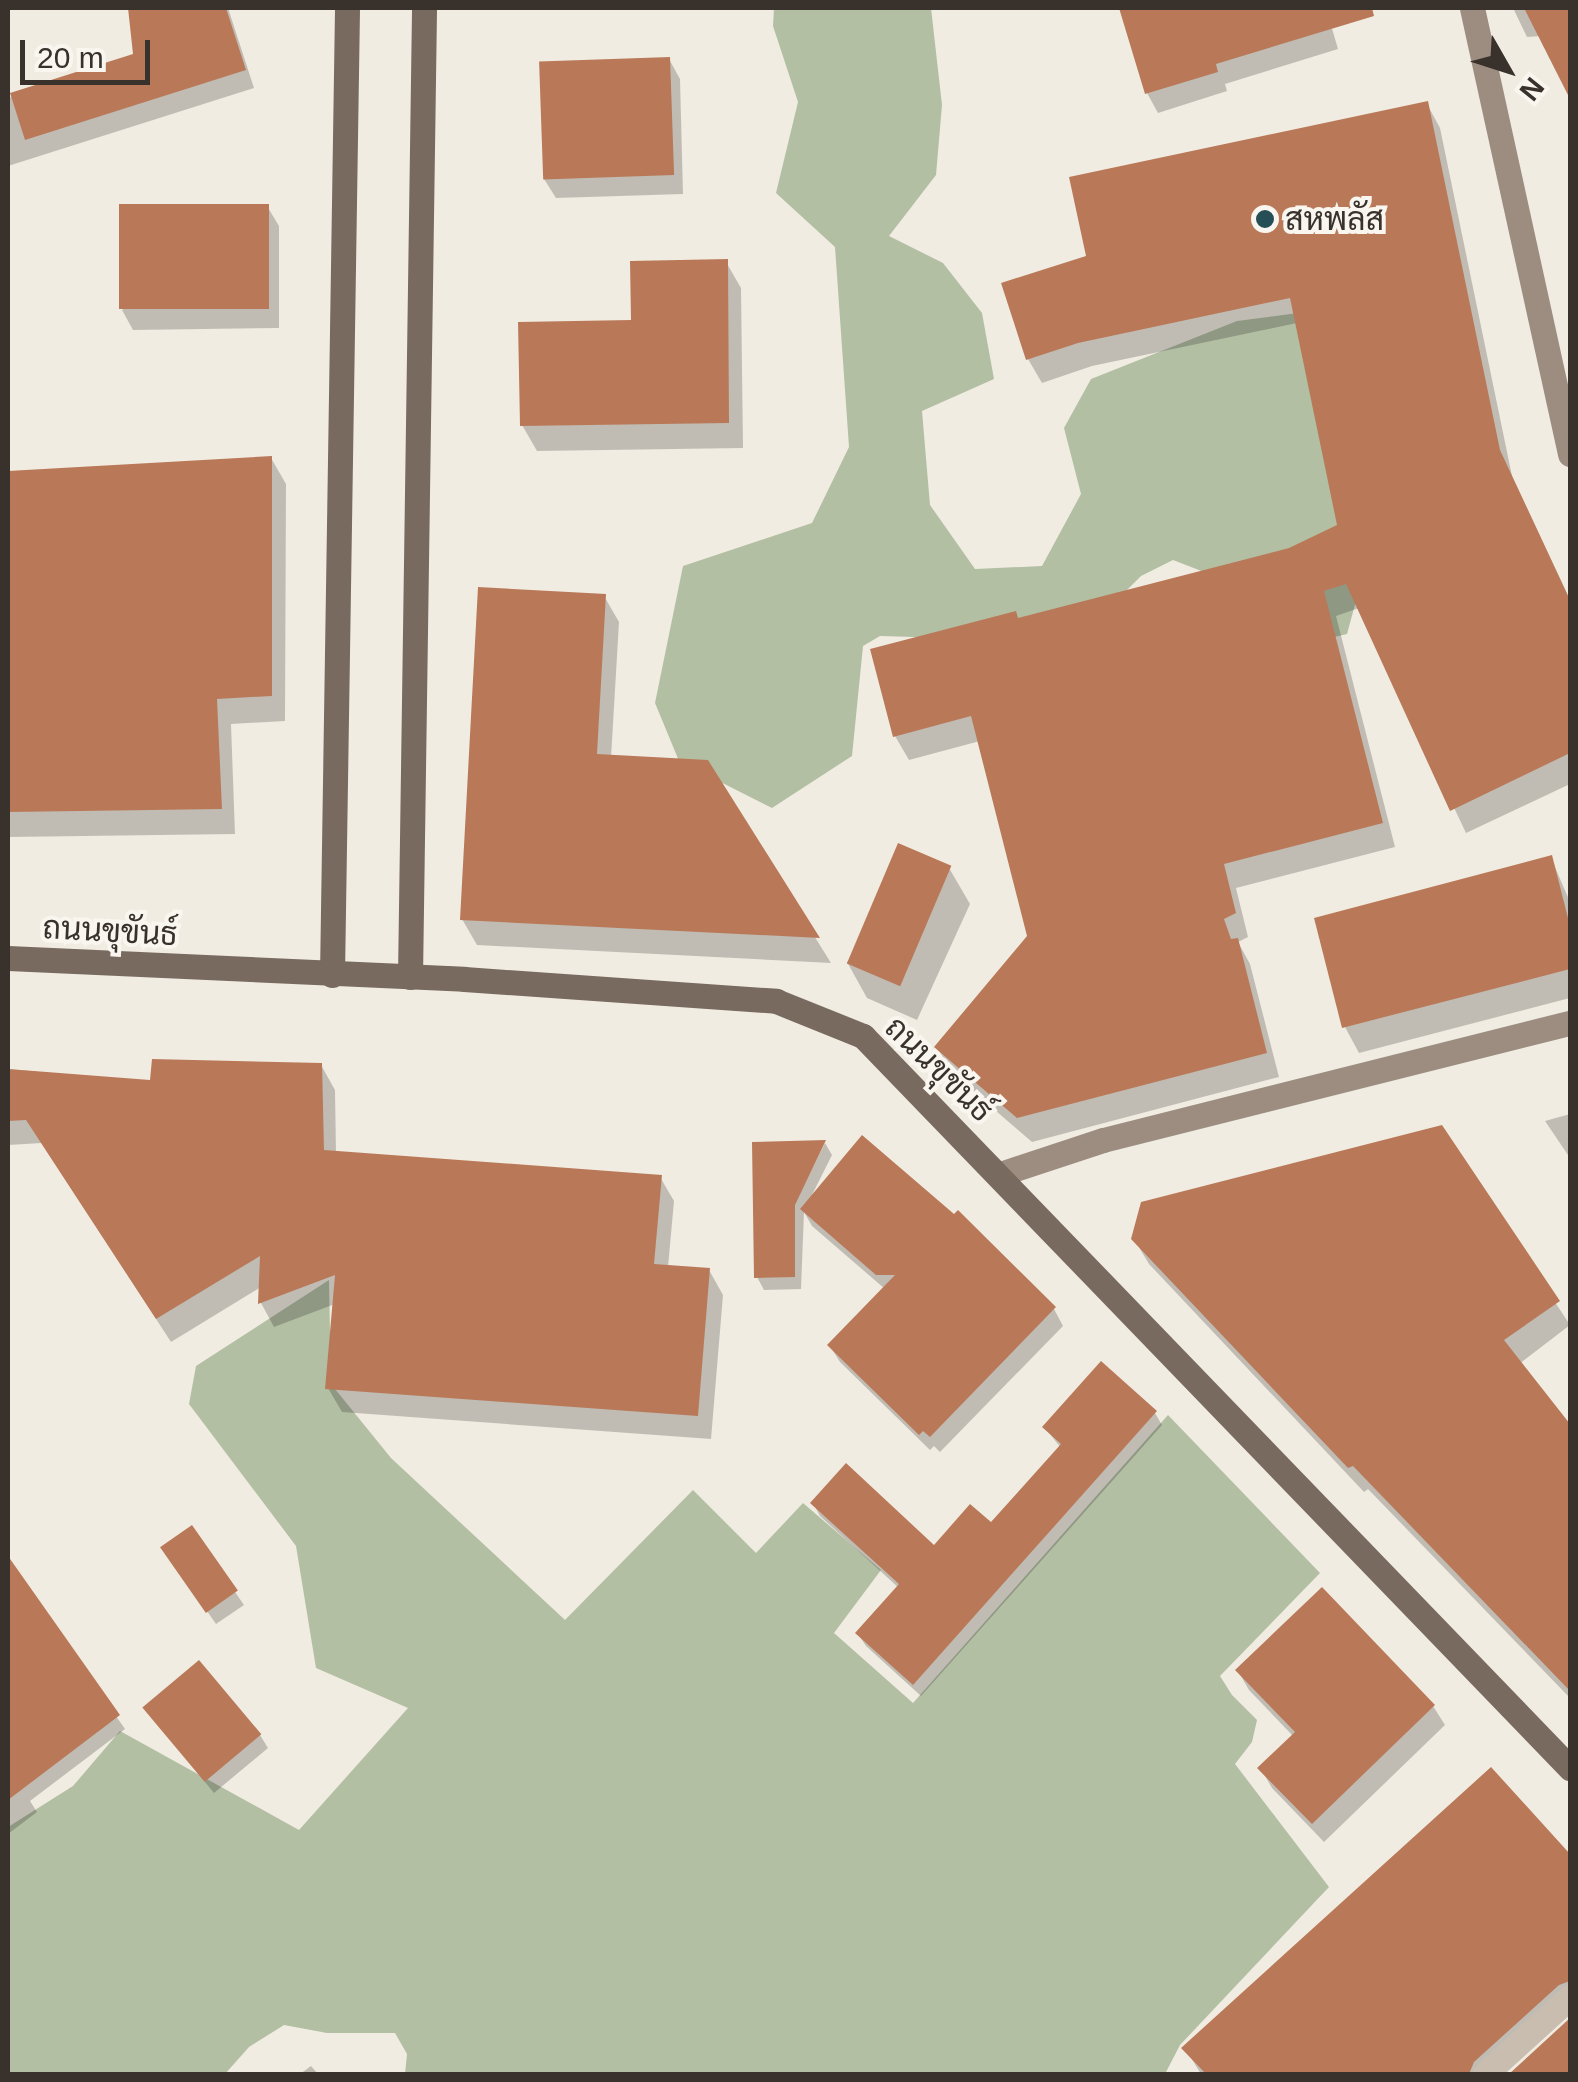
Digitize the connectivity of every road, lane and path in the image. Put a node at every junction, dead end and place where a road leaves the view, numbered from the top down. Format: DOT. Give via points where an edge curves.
graph roads {
  1 [pos="347,8"];
  2 [pos="424,8"];
  3 [pos="1472,8"];
  4 [pos="1570,454"];
  5 [pos="8,958"];
  6 [pos="332,975"];
  7 [pos="410,977"];
  8 [pos="1570,1023"];
  9 [pos="1000,1174"];
  10 [pos="1570,1768"];
  11 [pos="1570,1997"];
  12 [pos="1485,2074"];
  1 -- 6 [label="main road"];
  2 -- 7 [label="main road"];
  3 -- 4 [label="street"];
  5 -- 6 [label="main road, ถนนขุขันธ์"];
  6 -- 7 [label="main road, ถนนขุขันธ์"];
  7 -- 9 [label="main road, ถนนขุขันธ์" via="776,1001 862,1036"];
  8 -- 9 [label="street" via="1103,1140"];
  9 -- 10 [label="main road, ถนนขุขันธ์"];
  11 -- 12 [label="street"];
}
